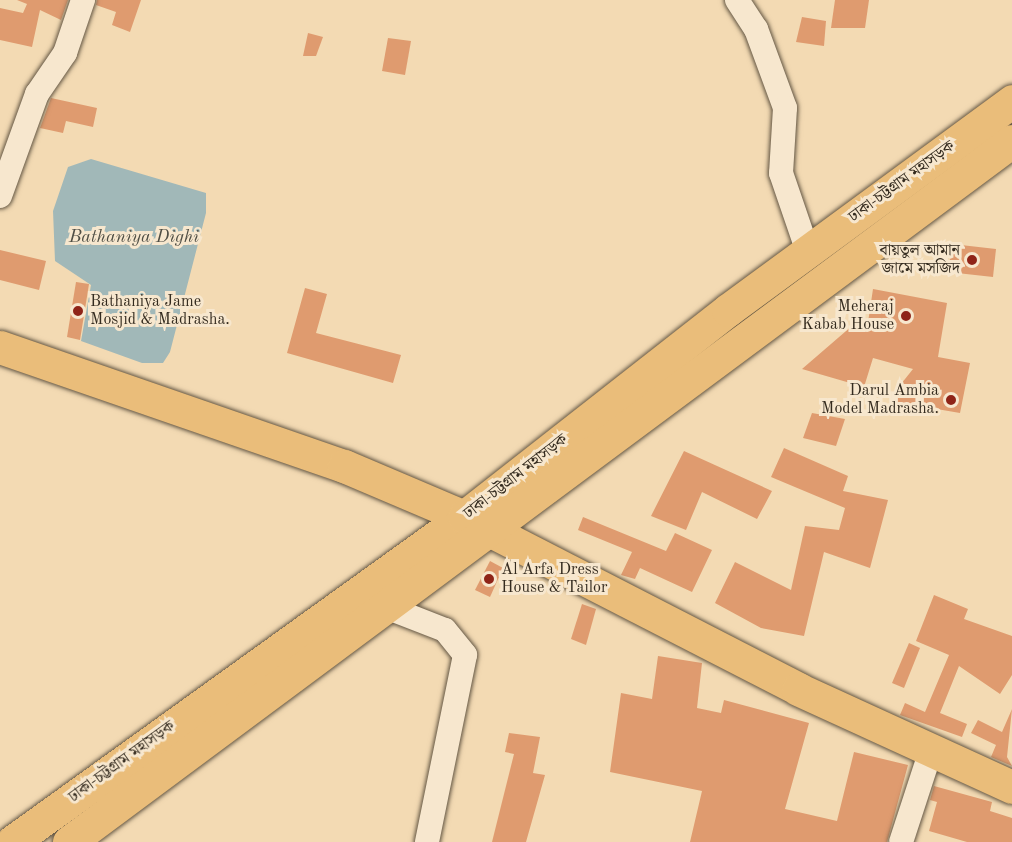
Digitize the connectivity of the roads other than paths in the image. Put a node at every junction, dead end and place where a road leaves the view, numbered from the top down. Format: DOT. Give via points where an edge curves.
graph roads {
  1 [pos="83,0"];
  2 [pos="737,0"];
  3 [pos="1012,101"];
  4 [pos="1012,141"];
  5 [pos="0,196"];
  6 [pos="808,252"];
  7 [pos="0,347"];
  8 [pos="477,523"];
  9 [pos="386,607"];
  10 [pos="932,750"];
  11 [pos="1012,787"];
  12 [pos="12,842"];
  13 [pos="69,842"];
  14 [pos="427,842"];
  15 [pos="901,842"];
  1 -- 5 [label="street" via="64,53 37,94"];
  2 -- 6 [label="street" via="756,29 785,108 781,173"];
  3 -- 6 [label="highway, ঢাকা-চট্টগ্রাম মহাসড়ক"];
  4 -- 8 [label="highway, ঢাকা-চট্টগ্রাম মহাসড়ক"];
  6 -- 8 [label="highway, ঢাকা-চট্টগ্রাম মহাসড়ক"];
  7 -- 8 [label="highway" via="344,466"];
  8 -- 9 [label="highway, ঢাকা-চট্টগ্রাম মহাসড়ক"];
  8 -- 10 [label="highway" via="798,689"];
  8 -- 12 [label="highway, ঢাকা-চট্টগ্রাম মহাসড়ক"];
  9 -- 13 [label="highway, ঢাকা-চট্টগ্রাম মহাসড়ক"];
  9 -- 14 [label="street" via="445,630 465,656"];
  10 -- 11 [label="highway"];
  10 -- 15 [label="street"];
}
